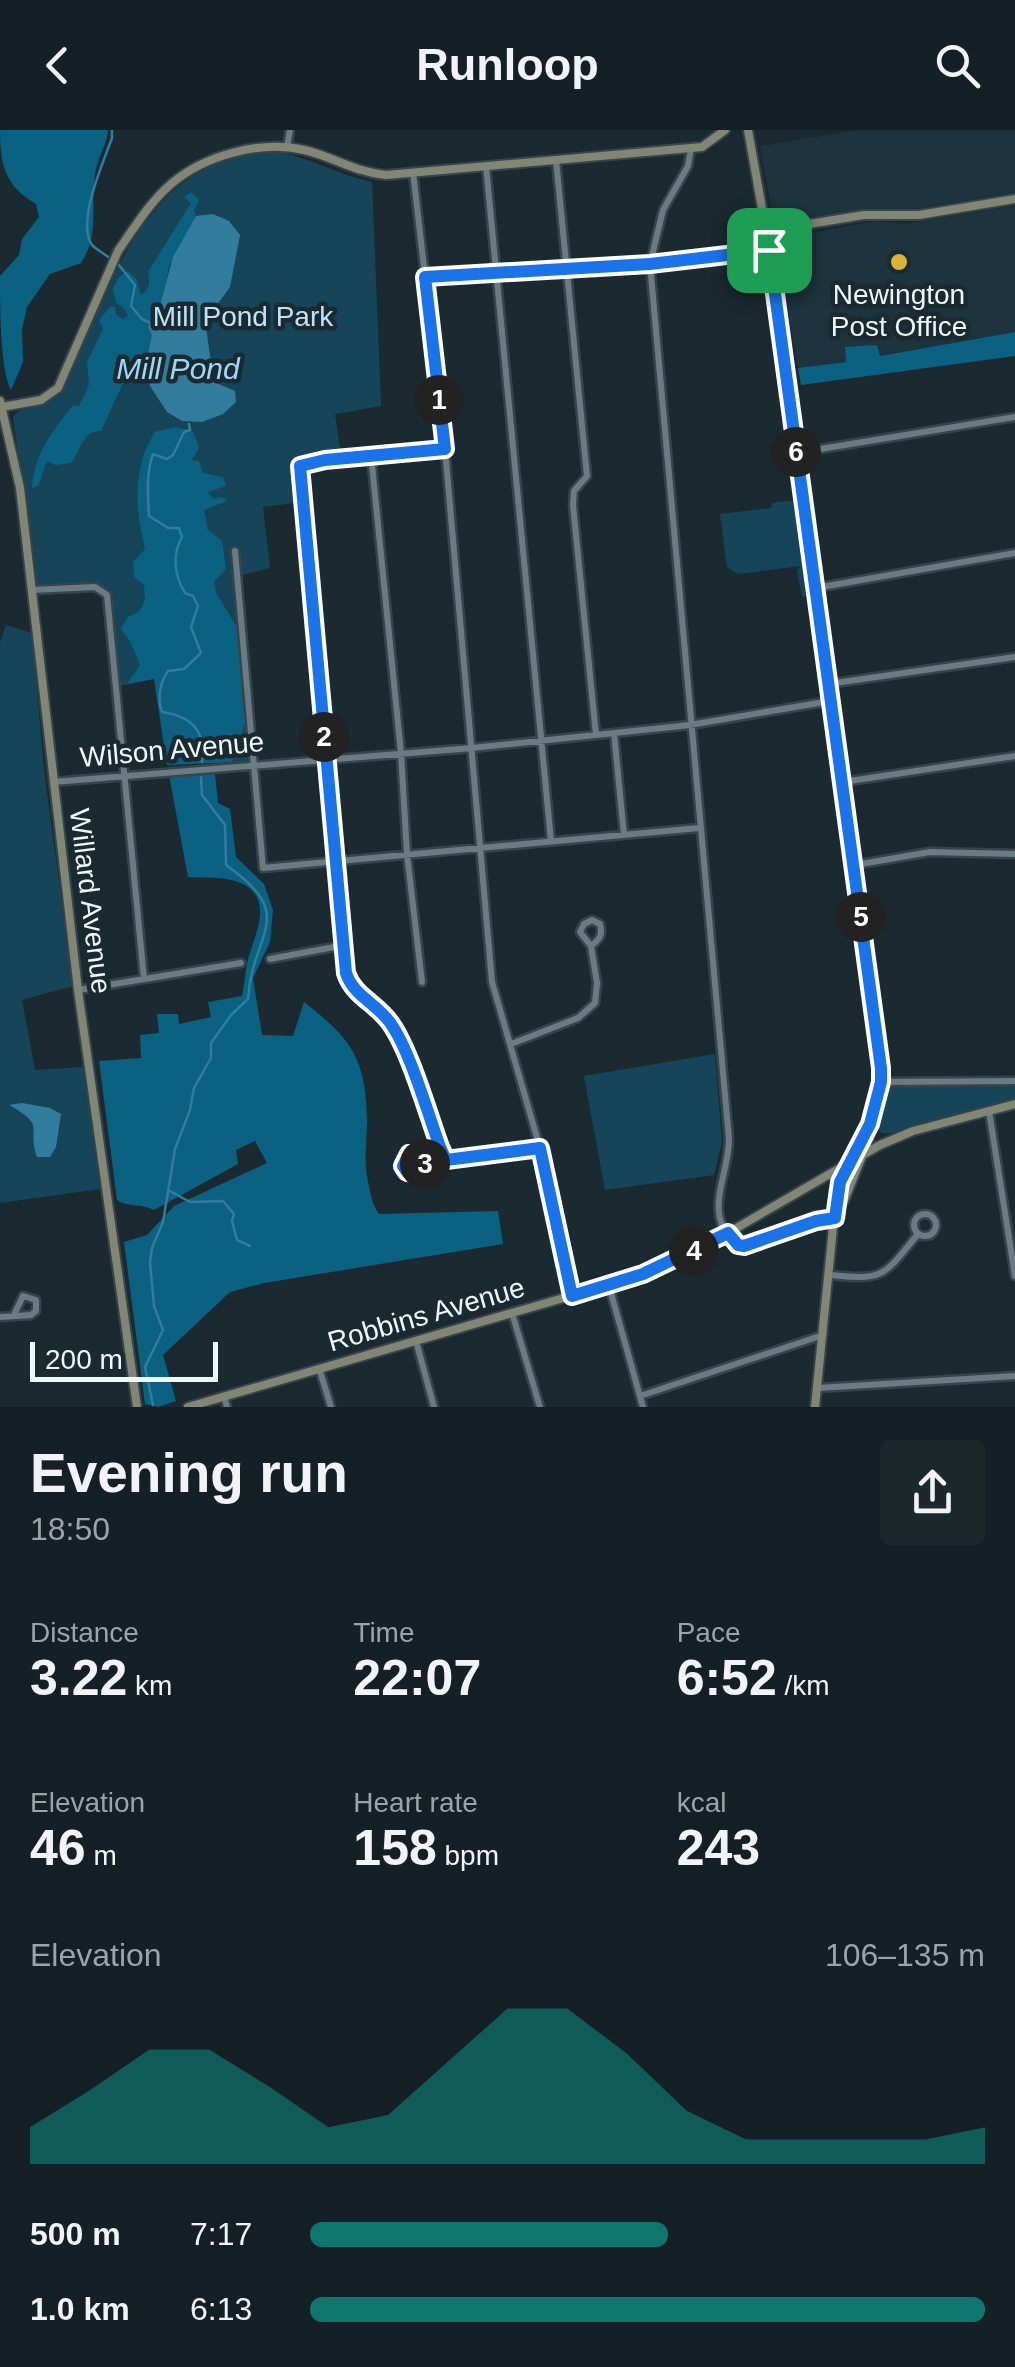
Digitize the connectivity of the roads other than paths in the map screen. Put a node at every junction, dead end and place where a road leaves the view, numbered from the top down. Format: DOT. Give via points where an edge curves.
graph roads {
  1 [pos="290,130"];
  2 [pos="725,130"];
  3 [pos="748,130"];
  4 [pos="287,147"];
  5 [pos="690,148"];
  6 [pos="556,160"];
  7 [pos="486,166"];
  8 [pos="413,172"];
  9 [pos="1015,199"];
  10 [pos="766,231"];
  11 [pos="769,250"];
  12 [pos="650,264"];
  13 [pos="567,268"];
  14 [pos="497,272"];
  15 [pos="425,277"];
  16 [pos="1,404"];
  17 [pos="1015,416"];
  18 [pos="445,449"];
  19 [pos="796,452"];
  20 [pos="371,455"];
  21 [pos="235,550"];
  22 [pos="1015,553"];
  23 [pos="816,588"];
  24 [pos="32,590"];
  25 [pos="1015,656"];
  26 [pos="828,684"];
  27 [pos="830,701"];
  28 [pos="690,725"];
  29 [pos="614,733"];
  30 [pos="596,735"];
  31 [pos="541,740"];
  32 [pos="472,748"];
  33 [pos="401,752"];
  34 [pos="1015,756"];
  35 [pos="326,758"];
  36 [pos="254,765"];
  37 [pos="123,776"];
  38 [pos="53,782"];
  39 [pos="843,782"];
  40 [pos="699,828"];
  41 [pos="624,835"];
  42 [pos="551,841"];
  43 [pos="478,848"];
  44 [pos="407,854"];
  45 [pos="1015,854"];
  46 [pos="336,862"];
  47 [pos="855,864"];
  48 [pos="346,946"];
  49 [pos="592,946"];
  50 [pos="270,959"];
  51 [pos="240,963"];
  52 [pos="144,979"];
  53 [pos="422,982"];
  54 [pos="78,990"];
  55 [pos="511,1044"];
  56 [pos="1015,1081"];
  57 [pos="881,1082"];
  58 [pos="1015,1104"];
  59 [pos="989,1111"];
  60 [pos="870,1124"];
  61 [pos="440,1147"];
  62 [pos="540,1148"];
  63 [pos="422,1156"];
  64 [pos="862,1156"];
  65 [pos="848,1164"];
  66 [pos="837,1206"];
  67 [pos="835,1218"];
  68 [pos="728,1233"];
  69 [pos="918,1234"];
  70 [pos="830,1276"];
  71 [pos="1015,1276"];
  72 [pos="608,1286"];
  73 [pos="572,1296"];
  74 [pos="512,1313"];
  75 [pos="14,1316"];
  76 [pos="0,1318"];
  77 [pos="824,1335"];
  78 [pos="416,1340"];
  79 [pos="319,1368"];
  80 [pos="1015,1376"];
  81 [pos="818,1388"];
  82 [pos="224,1396"];
  83 [pos="640,1396"];
  84 [pos="136,1407"];
  85 [pos="188,1407"];
  86 [pos="227,1407"];
  87 [pos="331,1407"];
  88 [pos="434,1407"];
  89 [pos="540,1407"];
  90 [pos="643,1407"];
  91 [pos="815,1407"];
  1 -- 4 [label="street"];
  2 -- 5 [label="main road" via="709,144"];
  3 -- 10 [label="main road"];
  4 -- 8 [label="main road" via="361,172"];
  4 -- 16 [label="main road" via="252,148 187,173 160,194 118,251 58,388 40,400"];
  5 -- 6 [label="main road"];
  5 -- 12 [label="street"];
  6 -- 7 [label="main road"];
  6 -- 13 [label="street"];
  7 -- 8 [label="main road"];
  7 -- 14 [label="street"];
  8 -- 15 [label="street"];
  9 -- 10 [label="main road"];
  10 -- 11 [label="main road"];
  11 -- 12 [label="street"];
  11 -- 19 [label="main road"];
  12 -- 13 [label="street"];
  12 -- 28 [label="street"];
  13 -- 14 [label="street"];
  13 -- 30 [label="street" via="587,476 572,505"];
  14 -- 15 [label="street"];
  14 -- 31 [label="street"];
  15 -- 18 [label="street"];
  16 -- 24 [label="main road, Willard Avenue"];
  17 -- 19 [label="street"];
  18 -- 20 [label="street"];
  18 -- 32 [label="street"];
  19 -- 23 [label="main road"];
  20 -- 33 [label="street"];
  20 -- 35 [label="street" via="300,466"];
  21 -- 36 [label="street"];
  22 -- 23 [label="street"];
  23 -- 26 [label="main road"];
  24 -- 37 [label="street" via="104,590"];
  24 -- 38 [label="main road, Willard Avenue"];
  25 -- 26 [label="street"];
  26 -- 27 [label="main road"];
  27 -- 28 [label="street, Wilson Avenue"];
  27 -- 39 [label="main road"];
  28 -- 29 [label="street, Wilson Avenue"];
  28 -- 40 [label="street"];
  29 -- 30 [label="street, Wilson Avenue"];
  29 -- 41 [label="street"];
  30 -- 31 [label="street, Wilson Avenue"];
  31 -- 32 [label="street, Wilson Avenue"];
  31 -- 42 [label="street"];
  32 -- 33 [label="street, Wilson Avenue"];
  32 -- 43 [label="street"];
  33 -- 35 [label="street, Wilson Avenue"];
  33 -- 44 [label="street"];
  34 -- 39 [label="street"];
  35 -- 36 [label="street, Wilson Avenue"];
  35 -- 46 [label="street"];
  36 -- 37 [label="street, Wilson Avenue"];
  36 -- 46 [label="street" via="263,868"];
  37 -- 38 [label="street, Wilson Avenue"];
  37 -- 52 [label="street"];
  38 -- 54 [label="main road, Willard Avenue"];
  39 -- 47 [label="main road"];
  40 -- 41 [label="street"];
  40 -- 68 [label="street" via="729,1139 717,1210"];
  41 -- 42 [label="street"];
  42 -- 43 [label="street"];
  43 -- 44 [label="street"];
  43 -- 55 [label="street" via="492,982"];
  44 -- 46 [label="street"];
  44 -- 53 [label="street"];
  45 -- 47 [label="street" via="930,852"];
  46 -- 48 [label="street"];
  47 -- 57 [label="main road"];
  48 -- 50 [label="street"];
  48 -- 61 [label="street" via="352,990 394,1028"];
  49 -- 55 [label="street" via="595,1004 578,1018"];
  51 -- 52 [label="street"];
  52 -- 54 [label="street"];
  54 -- 84 [label="main road, Willard Avenue"];
  55 -- 62 [label="street"];
  56 -- 57 [label="street"];
  57 -- 60 [label="main road"];
  58 -- 59 [label="main road, Robbins Avenue"];
  59 -- 64 [label="main road, Robbins Avenue" via="913,1131"];
  59 -- 71 [label="street"];
  60 -- 64 [label="main road"];
  60 -- 65 [label="main road"];
  61 -- 62 [label="street" via="446,1160"];
  61 -- 63 [label="street"];
  62 -- 73 [label="street"];
  64 -- 65 [label="main road, Robbins Avenue"];
  64 -- 66 [label="main road"];
  65 -- 66 [label="main road"];
  65 -- 68 [label="main road, Robbins Avenue"];
  66 -- 67 [label="main road"];
  67 -- 68 [label="street" via="744,1246"];
  67 -- 70 [label="main road"];
  68 -- 72 [label="main road, Robbins Avenue"];
  69 -- 70 [label="street" via="880,1274"];
  70 -- 77 [label="main road"];
  72 -- 73 [label="main road, Robbins Avenue"];
  72 -- 83 [label="street"];
  73 -- 74 [label="main road, Robbins Avenue"];
  74 -- 78 [label="main road, Robbins Avenue"];
  74 -- 89 [label="street"];
  75 -- 76 [label="street"];
  77 -- 81 [label="main road"];
  77 -- 83 [label="street"];
  78 -- 79 [label="main road, Robbins Avenue"];
  78 -- 88 [label="street"];
  79 -- 82 [label="main road, Robbins Avenue"];
  79 -- 87 [label="street"];
  80 -- 81 [label="street"];
  81 -- 91 [label="main road"];
  82 -- 85 [label="main road, Robbins Avenue"];
  82 -- 86 [label="street"];
  83 -- 90 [label="street"];
}
